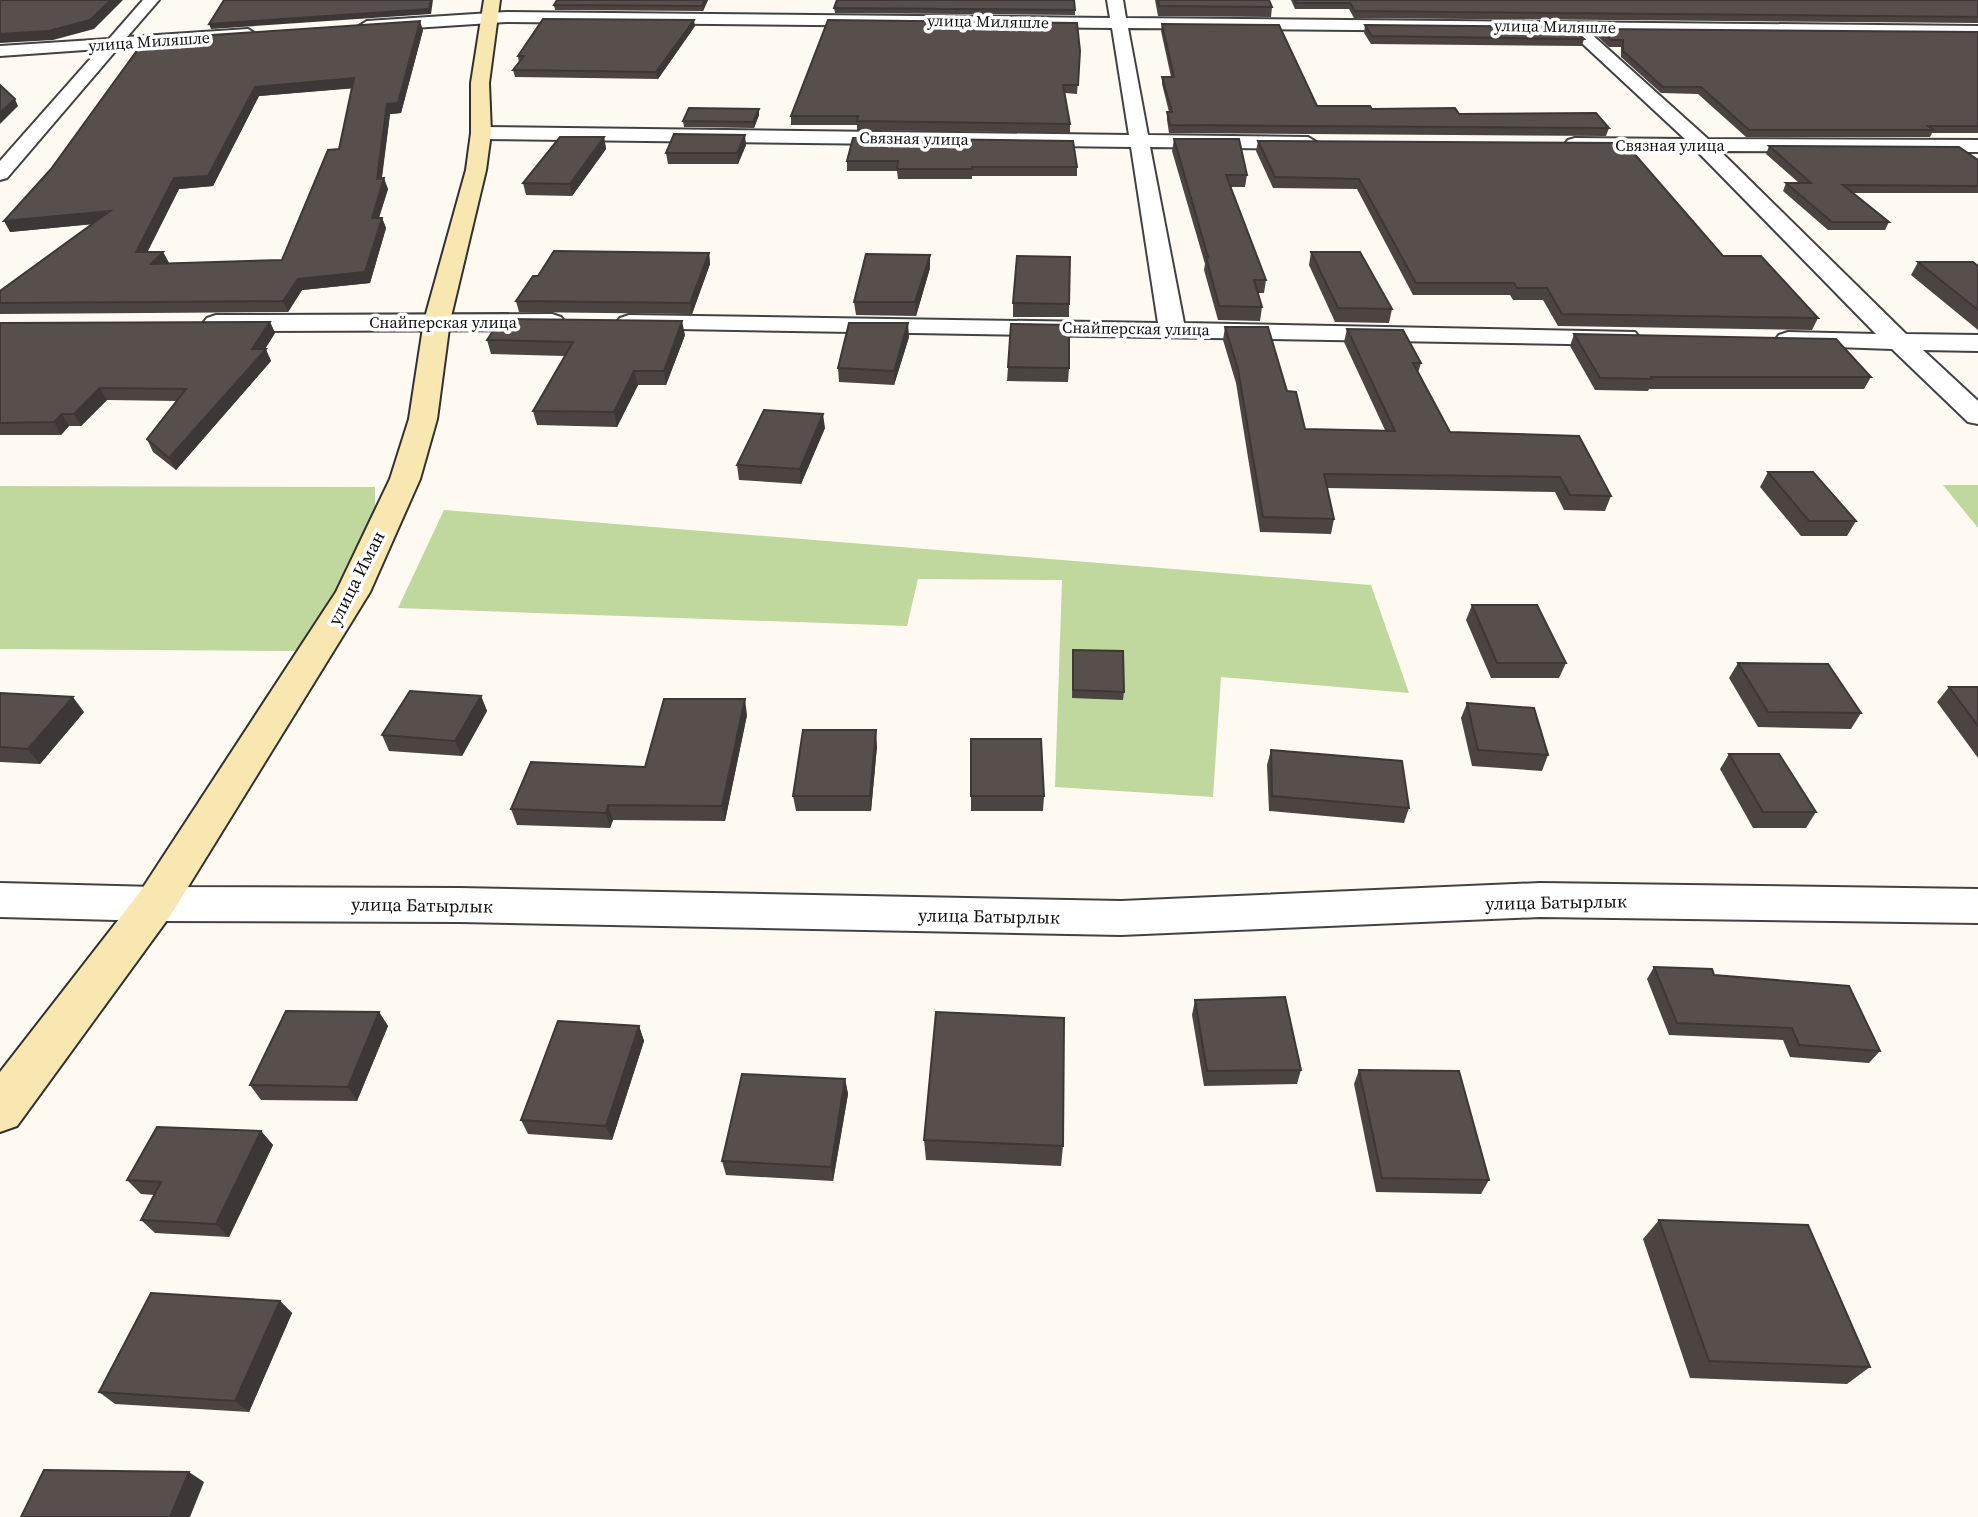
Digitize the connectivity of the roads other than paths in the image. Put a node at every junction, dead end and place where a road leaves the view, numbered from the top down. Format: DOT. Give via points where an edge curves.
graph roads {
  1 [pos="151,0"];
  2 [pos="1115,0"];
  3 [pos="491,9"];
  4 [pos="1119,22"];
  5 [pos="1573,26"];
  6 [pos="351,27"];
  7 [pos="1978,31"];
  8 [pos="268,32"];
  9 [pos="115,43"];
  10 [pos="0,51"];
  11 [pos="481,133"];
  12 [pos="1140,142"];
  13 [pos="1333,143"];
  14 [pos="1553,144"];
  15 [pos="1703,145"];
  16 [pos="1978,146"];
  17 [pos="0,174"];
  18 [pos="437,321"];
  19 [pos="194,323"];
  20 [pos="579,323"];
  21 [pos="607,323"];
  22 [pos="1172,328"];
  23 [pos="1648,337"];
  24 [pos="1760,340"];
  25 [pos="1899,342"];
  26 [pos="1978,343"];
  27 [pos="1978,416"];
  28 [pos="0,900"];
  29 [pos="155,904"];
  30 [pos="1978,906"];
  31 [pos="0,1110"];
  1 -- 9 [label="street"];
  2 -- 4 [label="street"];
  3 -- 4 [label="street, улица Миляшле"];
  3 -- 6 [label="street, улица Миляшле"];
  3 -- 11 [label="street, улица Иман" via="480,83"];
  4 -- 5 [label="street, улица Миляшле"];
  4 -- 12 [label="street"];
  5 -- 7 [label="street, улица Миляшле"];
  5 -- 15 [label="street"];
  8 -- 9 [label="street, улица Миляшле"];
  9 -- 10 [label="street, улица Миляшле"];
  9 -- 17 [label="street"];
  11 -- 12 [label="street, Связная улица"];
  11 -- 18 [label="street, улица Иман" via="476,170"];
  12 -- 13 [label="street, Связная улица"];
  12 -- 22 [label="street"];
  14 -- 15 [label="street, Связная улица"];
  15 -- 16 [label="street, Связная улица"];
  15 -- 25 [label="street"];
  18 -- 19 [label="street, Снайперская улица"];
  18 -- 20 [label="street, Снайперская улица"];
  18 -- 29 [label="street, улица Иман" via="415,447 353,592"];
  21 -- 22 [label="street, Снайперская улица"];
  22 -- 23 [label="street, Снайперская улица"];
  24 -- 25 [label="street"];
  25 -- 26 [label="street"];
  25 -- 27 [label="street"];
  28 -- 29 [label="street, улица Батырлык"];
  29 -- 30 [label="street, улица Батырлык" via="1121,918 1540,900"];
  29 -- 31 [label="street, улица Иман"];
}
